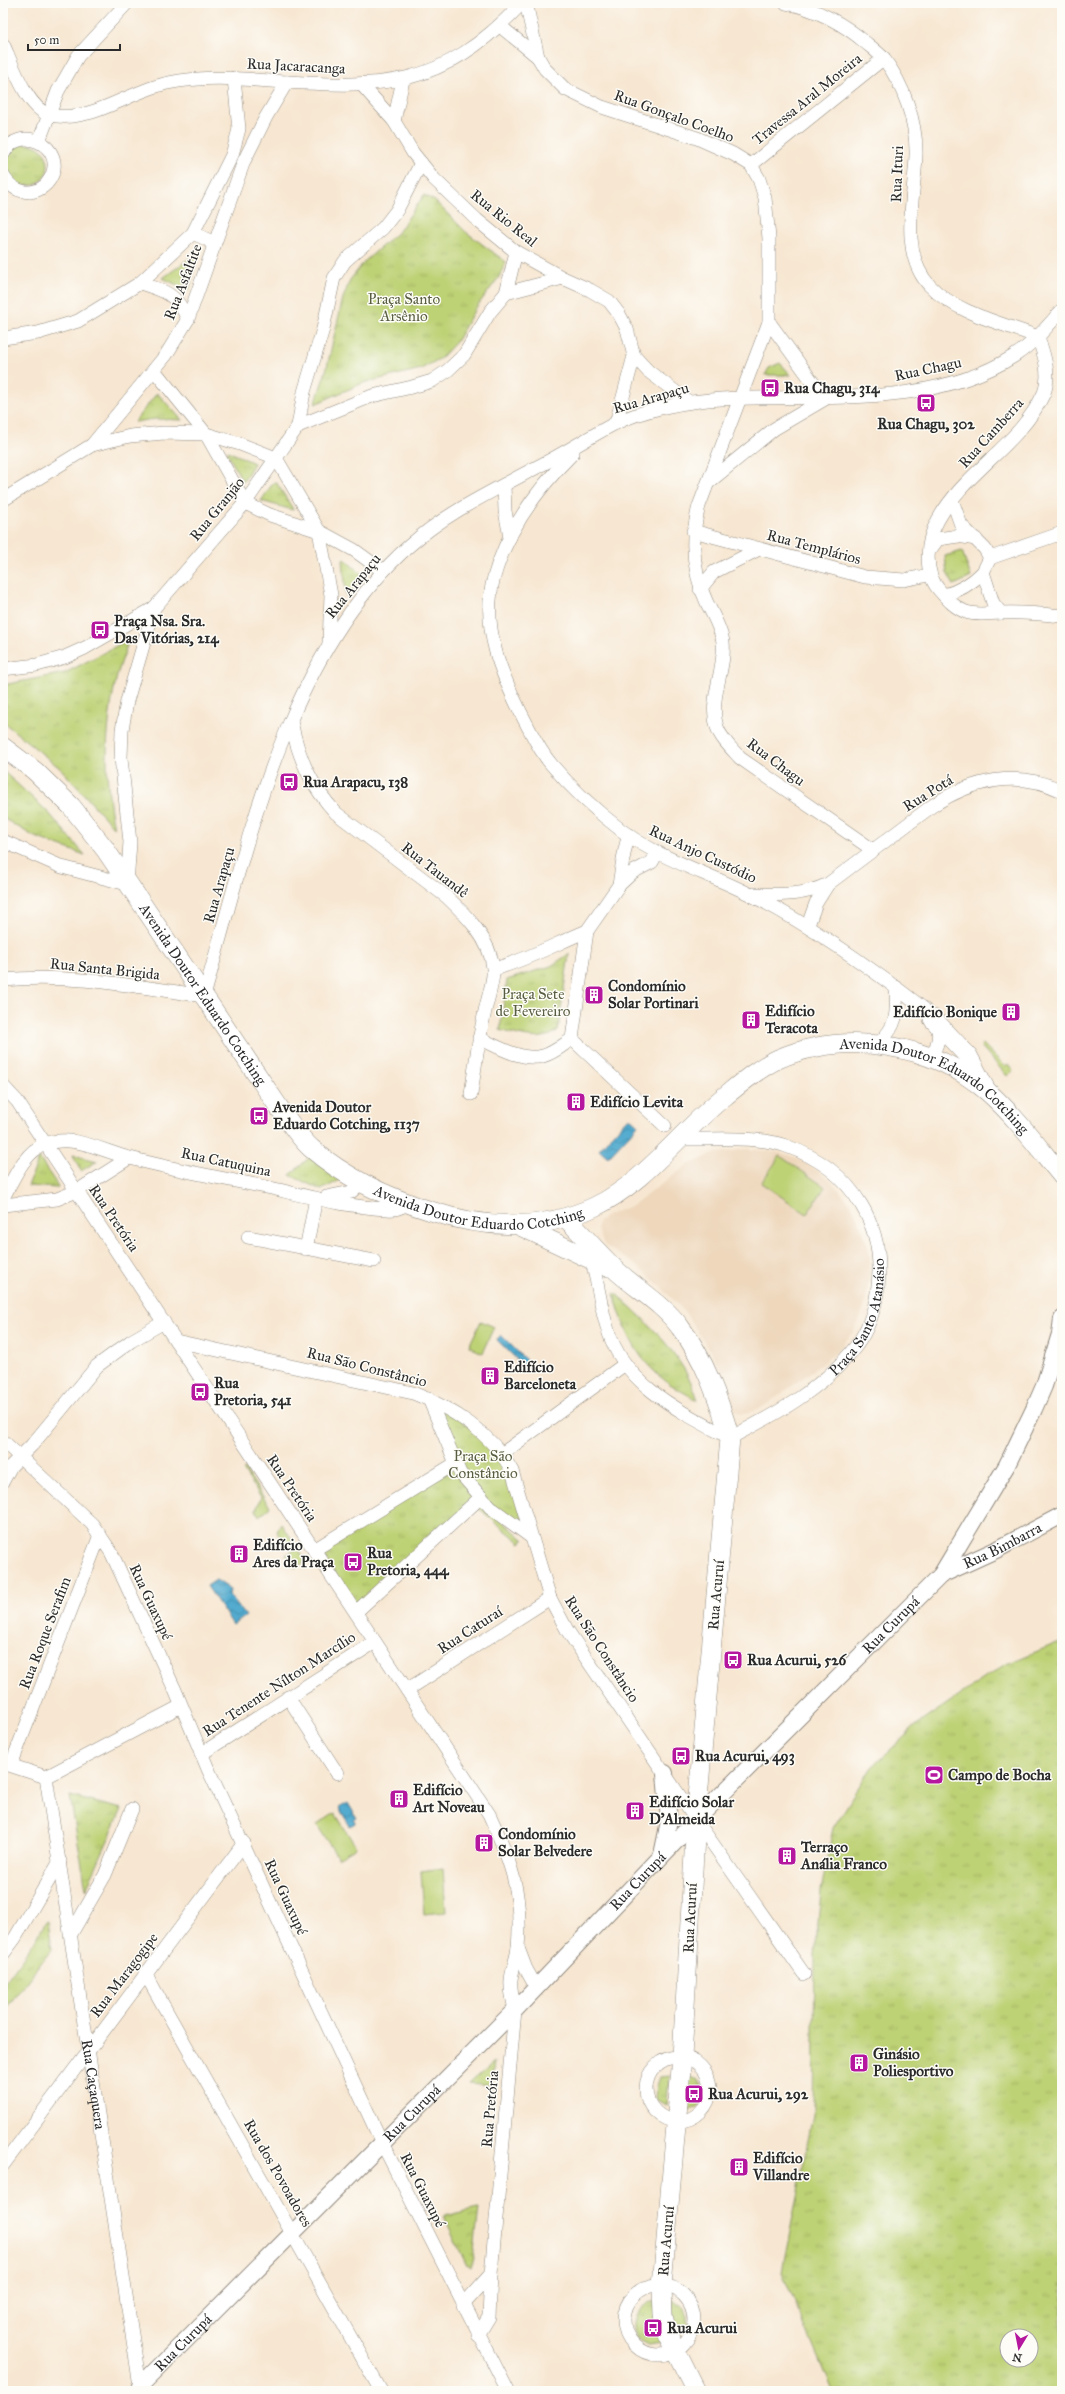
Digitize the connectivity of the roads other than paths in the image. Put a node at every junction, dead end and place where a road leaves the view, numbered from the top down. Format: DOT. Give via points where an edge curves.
graph roads {
  1 [pos="127,3"];
  2 [pos="522,3"];
  3 [pos="526,3"];
  4 [pos="786,3"];
  5 [pos="500,26"];
  6 [pos="3,44"];
  7 [pos="538,57"];
  8 [pos="884,58"];
  9 [pos="234,78"];
  10 [pos="403,80"];
  11 [pos="287,82"];
  12 [pos="362,85"];
  13 [pos="49,114"];
  14 [pos="394,122"];
  15 [pos="39,140"];
  16 [pos="3,155"];
  17 [pos="421,163"];
  18 [pos="750,165"];
  19 [pos="4,181"];
  20 [pos="193,233"];
  21 [pos="214,246"];
  22 [pos="516,252"];
  23 [pos="563,278"];
  24 [pos="140,283"];
  25 [pos="506,293"];
  26 [pos="1062,310"];
  27 [pos="188,319"];
  28 [pos="769,322"];
  29 [pos="1038,337"];
  30 [pos="3,338"];
  31 [pos="634,356"];
  32 [pos="154,370"];
  33 [pos="825,398"];
  34 [pos="740,399"];
  35 [pos="688,402"];
  36 [pos="616,423"];
  37 [pos="298,426"];
  38 [pos="206,434"];
  39 [pos="581,444"];
  40 [pos="92,445"];
  41 [pos="276,458"];
  42 [pos="708,483"];
  43 [pos="504,485"];
  44 [pos="3,500"];
  45 [pos="952,500"];
  46 [pos="245,503"];
  47 [pos="319,531"];
  48 [pos="693,531"];
  49 [pos="1062,533"];
  50 [pos="510,537"];
  51 [pos="976,539"];
  52 [pos="759,549"];
  53 [pos="930,550"];
  54 [pos="990,558"];
  55 [pos="383,571"];
  56 [pos="983,572"];
  57 [pos="929,575"];
  58 [pos="700,589"];
  59 [pos="944,595"];
  60 [pos="154,608"];
  61 [pos="1001,613"];
  62 [pos="1062,616"];
  63 [pos="329,644"];
  64 [pos="3,669"];
  65 [pos="291,721"];
  66 [pos="3,747"];
  67 [pos="1062,791"];
  68 [pos="629,835"];
  69 [pos="3,841"];
  70 [pos="873,850"];
  71 [pos="657,853"];
  72 [pos="624,857"];
  73 [pos="642,867"];
  74 [pos="127,884"];
  75 [pos="828,884"];
  76 [pos="619,885"];
  77 [pos="751,894"];
  78 [pos="808,925"];
  79 [pos="587,931"];
  80 [pos="494,969"];
  81 [pos="3,980"];
  82 [pos="896,987"];
  83 [pos="204,996"];
  84 [pos="933,1019"];
  85 [pos="479,1038"];
  86 [pos="572,1039"];
  87 [pos="878,1044"];
  88 [pos="931,1058"];
  89 [pos="3,1086"];
  90 [pos="986,1091"];
  91 [pos="471,1094"];
  92 [pos="671,1132"];
  93 [pos="45,1144"];
  94 [pos="129,1158"];
  95 [pos="1062,1176"];
  96 [pos="362,1182"];
  97 [pos="77,1191"];
  98 [pos="3,1198"];
  99 [pos="316,1198"];
  100 [pos="408,1204"];
  101 [pos="3,1205"];
  102 [pos="566,1218"];
  103 [pos="520,1226"];
  104 [pos="248,1237"];
  105 [pos="306,1249"];
  106 [pos="591,1259"];
  107 [pos="374,1261"];
  108 [pos="617,1271"];
  109 [pos="1062,1319"];
  110 [pos="164,1322"];
  111 [pos="176,1341"];
  112 [pos="625,1364"];
  113 [pos="429,1399"];
  114 [pos="730,1438"];
  115 [pos="3,1442"];
  116 [pos="503,1453"];
  117 [pos="21,1457"];
  118 [pos="456,1463"];
  119 [pos="3,1480"];
  120 [pos="481,1497"];
  121 [pos="1062,1515"];
  122 [pos="971,1526"];
  123 [pos="100,1535"];
  124 [pos="531,1537"];
  125 [pos="314,1550"];
  126 [pos="989,1553"];
  127 [pos="941,1575"];
  128 [pos="550,1598"];
  129 [pos="356,1612"];
  130 [pos="375,1642"];
  131 [pos="407,1690"];
  132 [pos="288,1697"];
  133 [pos="181,1706"];
  134 [pos="201,1754"];
  135 [pos="7,1764"];
  136 [pos="337,1772"];
  137 [pos="665,1773"];
  138 [pos="46,1777"];
  139 [pos="132,1809"];
  140 [pos="696,1820"];
  141 [pos="244,1843"];
  142 [pos="661,1856"];
  143 [pos="60,1861"];
  144 [pos="71,1934"];
  145 [pos="518,1948"];
  146 [pos="3,1954"];
  147 [pos="145,1973"];
  148 [pos="804,1974"];
  149 [pos="536,1987"];
  150 [pos="515,2010"];
  151 [pos="87,2051"];
  152 [pos="682,2057"];
  153 [pos="676,2122"];
  154 [pos="382,2143"];
  155 [pos="3,2165"];
  156 [pos="294,2232"];
  157 [pos="490,2274"];
  158 [pos="662,2285"];
  159 [pos="463,2305"];
  160 [pos="478,2336"];
  161 [pos="675,2351"];
  162 [pos="138,2389"];
  163 [pos="381,2391"];
  164 [pos="508,2391"];
  165 [pos="696,2391"];
  1 -- 13 [label="street" via="78,56 58,91"];
  2 -- 5 [label="street, Rua Jacaracanga"];
  3 -- 7 [label="street, Rua Gonçalo Coelho"];
  4 -- 8 [label="street, Rua Ituri" via="820,14 851,30"];
  5 -- 7 [label="street, Rua Gonçalo Coelho"];
  5 -- 10 [label="street, Rua Jacaracanga" via="459,58"];
  6 -- 13 [label="street" via="26,93 36,106"];
  7 -- 18 [label="street, Rua Gonçalo Coelho" via="545,69 577,97 697,138 733,154"];
  8 -- 18 [label="street, Travessa Aral Moreira"];
  8 -- 29 [label="street, Rua Ituri" via="901,89 913,123 916,153 911,226 913,252 918,267 929,285 946,300"];
  9 -- 11 [label="street, Rua Jacaracanga"];
  9 -- 13 [label="street, Rua Jacaracanga" via="209,77 167,83 87,112 68,116"];
  9 -- 20 [label="street" via="239,129 232,155"];
  10 -- 12 [label="street, Rua Jacaracanga"];
  10 -- 14 [label="street"];
  11 -- 12 [label="street, Rua Jacaracanga"];
  11 -- 21 [label="street, Rua Asfaltite" via="244,161"];
  12 -- 14 [label="street, Rua Rio Real"];
  13 -- 15 [label="street"];
  14 -- 17 [label="street, Rua Rio Real"];
  15 -- 16 [label="street" via="24,138 16,141"];
  15 -- 19 [label="street" via="53,156 53,175 48,183 32,192 22,191"];
  17 -- 22 [label="street, Rua Rio Real" via="477,220"];
  17 -- 37 [label="street" via="398,210 383,228 345,261 334,278 324,329 304,392"];
  18 -- 28 [label="street, Rua Gonçalo Coelho" via="759,179 765,198"];
  20 -- 21 [label="street"];
  20 -- 24 [label="street"];
  21 -- 27 [label="street, Rua Asfaltite"];
  22 -- 23 [label="street, Rua Rio Real"];
  22 -- 25 [label="street"];
  23 -- 25 [label="street"];
  23 -- 31 [label="street, Rua Rio Real" via="609,302 627,329"];
  24 -- 27 [label="street" via="167,292 176,298"];
  24 -- 30 [label="street" via="78,321 38,333"];
  25 -- 37 [label="street" via="490,312 464,355 432,381 372,396"];
  26 -- 29 [label="street, Rua Chagu"];
  27 -- 32 [label="street, Rua Asfaltite" via="178,338"];
  28 -- 33 [label="street"];
  28 -- 34 [label="street, Rua Gonçalo Coelho"];
  29 -- 33 [label="street, Rua Chagu" via="1014,356 991,369 944,385 902,392"];
  29 -- 45 [label="street, Rua Camberra" via="1045,357 1047,376 1045,391 1038,405 1028,420"];
  31 -- 35 [label="street, Rua Rio Real" via="648,371"];
  31 -- 36 [label="street, Rua Rio Real"];
  32 -- 38 [label="street"];
  32 -- 40 [label="street, Rua Asfaltite"];
  33 -- 34 [label="street, Rua Chagu"];
  33 -- 42 [label="street, Rua Chagu" via="774,429"];
  34 -- 35 [label="street, Rua Arapaçu"];
  34 -- 42 [label="street, Rua Chagu"];
  35 -- 36 [label="street, Rua Arapaçu"];
  36 -- 39 [label="street, Rua Arapaçu"];
  37 -- 41 [label="street, Rua Granjão"];
  38 -- 40 [label="street" via="164,433 130,436"];
  38 -- 41 [label="street"];
  38 -- 46 [label="street"];
  39 -- 43 [label="street, Rua Arapaçu"];
  39 -- 50 [label="street, Rua Anjo Custódio" via="542,489"];
  40 -- 44 [label="street, Rua Asfaltite"];
  41 -- 46 [label="street, Rua Granjão"];
  41 -- 47 [label="street"];
  42 -- 48 [label="street, Rua Chagu"];
  43 -- 50 [label="street"];
  43 -- 55 [label="street, Rua Arapaçu" via="438,523"];
  45 -- 51 [label="street" via="961,525"];
  45 -- 53 [label="street, Rua Camberra" via="938,520"];
  46 -- 47 [label="street" via="270,515"];
  46 -- 60 [label="street, Rua Granjão"];
  47 -- 55 [label="street" via="354,550"];
  47 -- 63 [label="street" via="331,594"];
  48 -- 52 [label="street, Rua Templários"];
  48 -- 58 [label="street, Rua Chagu" via="693,558"];
  49 -- 54 [label="street"];
  50 -- 68 [label="street, Rua Anjo Custódio" via="494,578 490,603 493,647 500,667 536,743 550,762 591,806"];
  51 -- 53 [label="street" via="958,536 938,539"];
  51 -- 54 [label="street"];
  52 -- 57 [label="street, Rua Templários" via="865,577 904,580"];
  52 -- 58 [label="street" via="714,572"];
  53 -- 57 [label="street, Rua Camberra"];
  54 -- 56 [label="street"];
  55 -- 63 [label="street, Rua Arapaçu"];
  56 -- 59 [label="street" via="973,583"];
  56 -- 61 [label="street" via="993,603"];
  57 -- 59 [label="street"];
  58 -- 70 [label="street, Rua Chagu" via="723,640 724,653 715,708 717,726 725,741 740,758"];
  59 -- 61 [label="street" via="966,612 986,615"];
  60 -- 64 [label="street" via="85,648 37,665"];
  60 -- 74 [label="street" via="127,701 122,730 121,758 130,842"];
  61 -- 62 [label="street"];
  63 -- 65 [label="street, Rua Arapaçu"];
  65 -- 80 [label="street, Rua Tauandê" via="296,747 321,796 336,813 463,912 479,932"];
  65 -- 83 [label="street, Rua Arapaçu" via="272,766"];
  66 -- 74 [label="main road, Avenida Doutor Eduardo Cotching" via="35,771 71,806 105,849"];
  67 -- 70 [label="street, Rua Potá" via="1029,780 997,779 972,785 948,795"];
  68 -- 71 [label="street, Rua Anjo Custódio"];
  68 -- 72 [label="street" via="623,850"];
  69 -- 74 [label="street" via="62,867"];
  70 -- 75 [label="street, Rua Potá"];
  71 -- 73 [label="street" via="652,862"];
  71 -- 77 [label="street, Rua Anjo Custódio"];
  72 -- 73 [label="street"];
  72 -- 76 [label="street"];
  73 -- 76 [label="street"];
  74 -- 83 [label="main road, Avenida Doutor Eduardo Cotching"];
  75 -- 77 [label="street, Rua Potá" via="814,891 794,895"];
  75 -- 78 [label="street, Rua Potá" via="816,903"];
  76 -- 79 [label="street"];
  77 -- 78 [label="street, Rua Anjo Custódio"];
  78 -- 82 [label="street, Rua Anjo Custódio"];
  79 -- 80 [label="street" via="546,951"];
  79 -- 86 [label="street"];
  80 -- 85 [label="street, Rua Tauandê"];
  81 -- 83 [label="street, Rua Santa Brigida" via="22,978 83,981"];
  82 -- 84 [label="street, Rua Anjo Custódio"];
  82 -- 87 [label="street" via="895,1021 889,1034"];
  83 -- 96 [label="main road, Avenida Doutor Eduardo Cotching" via="280,1109 310,1148"];
  84 -- 88 [label="street, Rua Anjo Custódio" via="940,1039"];
  84 -- 90 [label="main road" via="968,1056"];
  85 -- 86 [label="street" via="528,1057 542,1057"];
  85 -- 91 [label="street, Rua Tauandê"];
  86 -- 92 [label="street"];
  87 -- 88 [label="main road, Avenida Doutor Eduardo Cotching"];
  87 -- 92 [label="main road, Avenida Doutor Eduardo Cotching" via="841,1044 810,1048 777,1060"];
  88 -- 90 [label="main road, Avenida Doutor Eduardo Cotching" via="953,1068"];
  89 -- 93 [label="street, Rua Pretória"];
  90 -- 95 [label="main road, Avenida Doutor Eduardo Cotching" via="1022,1127"];
  92 -- 102 [label="main road, Avenida Doutor Eduardo Cotching" via="649,1167 596,1206"];
  92 -- 114 [label="street, Praça Santo Atanásio" via="785,1145 820,1161 848,1185 866,1214 876,1238 879,1260 878,1286 873,1312 861,1340 831,1374 806,1393 773,1415"];
  93 -- 94 [label="street, Rua Catuquina" via="69,1141 87,1144"];
  93 -- 97 [label="street, Rua Pretória"];
  93 -- 98 [label="street, Rua Catuquina" via="31,1153 14,1176"];
  94 -- 97 [label="street"];
  94 -- 99 [label="street, Rua Catuquina"];
  96 -- 99 [label="street, Rua Catuquina" via="351,1192"];
  96 -- 100 [label="main road, Avenida Doutor Eduardo Cotching"];
  97 -- 101 [label="street" via="57,1199"];
  97 -- 110 [label="street, Rua Pretória"];
  99 -- 100 [label="street, Rua Catuquina" via="389,1209"];
  99 -- 105 [label="street"];
  100 -- 103 [label="main road, Avenida Doutor Eduardo Cotching" via="468,1220"];
  102 -- 103 [label="main road, Avenida Doutor Eduardo Cotching"];
  102 -- 108 [label="main road"];
  103 -- 106 [label="main road"];
  104 -- 105 [label="street"];
  105 -- 107 [label="street"];
  106 -- 108 [label="main road"];
  106 -- 112 [label="street" via="607,1328"];
  108 -- 114 [label="main road" via="654,1300 680,1328 704,1367 722,1410"];
  109 -- 122 [label="street, Rua Curupá" via="1044,1386 1007,1465"];
  110 -- 111 [label="street, Rua Pretória"];
  110 -- 117 [label="street" via="131,1341 97,1366"];
  111 -- 113 [label="street, Rua São Constâncio" via="391,1387"];
  111 -- 125 [label="street, Rua Pretória"];
  112 -- 114 [label="street" via="654,1393 680,1412"];
  112 -- 116 [label="street"];
  113 -- 116 [label="street, Rua São Constâncio" via="459,1416"];
  113 -- 118 [label="street"];
  114 -- 140 [label="main road, Rua Acuruí"];
  115 -- 117 [label="street, Rua Guaxupé"];
  116 -- 124 [label="street, Rua São Constâncio" via="512,1471"];
  117 -- 119 [label="street" via="11,1466"];
  117 -- 123 [label="street, Rua Guaxupé" via="92,1524"];
  118 -- 120 [label="street" via="460,1473"];
  118 -- 125 [label="street"];
  120 -- 124 [label="street" via="490,1507"];
  120 -- 129 [label="street"];
  121 -- 126 [label="street, Rua Bimbarra"];
  122 -- 126 [label="street" via="971,1542 977,1550"];
  122 -- 127 [label="street, Rua Curupá"];
  123 -- 133 [label="street, Rua Guaxupé" via="111,1552"];
  123 -- 135 [label="street, Rua Roque Serafim"];
  124 -- 128 [label="street, Rua São Constâncio"];
  125 -- 129 [label="street, Rua Pretória"];
  126 -- 127 [label="street, Rua Bimbarra"];
  127 -- 140 [label="street, Rua Curupá"];
  128 -- 131 [label="street, Rua Caturaí"];
  128 -- 137 [label="street, Rua São Constâncio" via="567,1630"];
  129 -- 130 [label="street, Rua Pretória"];
  130 -- 131 [label="street, Rua Pretória"];
  130 -- 132 [label="street, Rua Tenente Nílton Marcílio"];
  131 -- 145 [label="street, Rua Pretória" via="489,1814 508,1854 516,1887"];
  132 -- 134 [label="street, Rua Tenente Nílton Marcílio"];
  132 -- 136 [label="street"];
  133 -- 134 [label="street, Rua Guaxupé"];
  133 -- 138 [label="street"];
  134 -- 141 [label="street, Rua Guaxupé"];
  135 -- 138 [label="street"];
  137 -- 140 [label="street, Rua São Constâncio"];
  137 -- 142 [label="street" via="669,1822"];
  138 -- 143 [label="street, Rua Caçaquera"];
  139 -- 144 [label="street" via="105,1875"];
  140 -- 142 [label="street, Rua Curupá"];
  140 -- 148 [label="street, Rua São Constâncio"];
  140 -- 152 [label="main road, Rua Acuruí"];
  141 -- 147 [label="street, Rua Maragogipe"];
  141 -- 154 [label="street, Rua Guaxupé"];
  142 -- 149 [label="street, Rua Curupá"];
  143 -- 144 [label="street, Rua Caçaquera"];
  143 -- 146 [label="street"];
  144 -- 151 [label="street, Rua Caçaquera"];
  145 -- 149 [label="street, Rua Pretória"];
  145 -- 150 [label="street, Rua Pretória" via="511,1980"];
  147 -- 151 [label="street, Rua Maragogipe"];
  147 -- 156 [label="street, Rua dos Povoadores"];
  149 -- 150 [label="street, Rua Curupá"];
  150 -- 154 [label="street, Rua Curupá"];
  150 -- 157 [label="street, Rua Pretória"];
  151 -- 155 [label="street, Rua Maragogipe"];
  151 -- 162 [label="street, Rua Caçaquera"];
  152 -- 153 [label="main road, Rua Acuruí"];
  152 -- 153 [label="street" via="702,2066 711,2086 710,2097 705,2108 697,2116"];
  152 -- 153 [label="street" via="672,2057 654,2067 645,2086 650,2106 657,2114"];
  153 -- 158 [label="main road, Rua Acuruí"];
  154 -- 156 [label="street, Rua Curupá"];
  154 -- 159 [label="street, Rua Guaxupé"];
  156 -- 162 [label="street, Rua Curupá"];
  156 -- 163 [label="street, Rua dos Povoadores"];
  157 -- 159 [label="street"];
  157 -- 160 [label="street, Rua Pretória" via="489,2317"];
  158 -- 161 [label="main road, Rua Acuruí" via="663,2315"];
  158 -- 161 [label="street" via="682,2294 690,2302 694,2313 691,2335"];
  158 -- 161 [label="street" via="650,2286 639,2291 628,2304 624,2321 626,2332 632,2343 652,2354"];
  159 -- 160 [label="street, Rua Guaxupé"];
  160 -- 164 [label="street, Rua Guaxupé"];
  161 -- 165 [label="main road, Rua Acuruí"];
}
